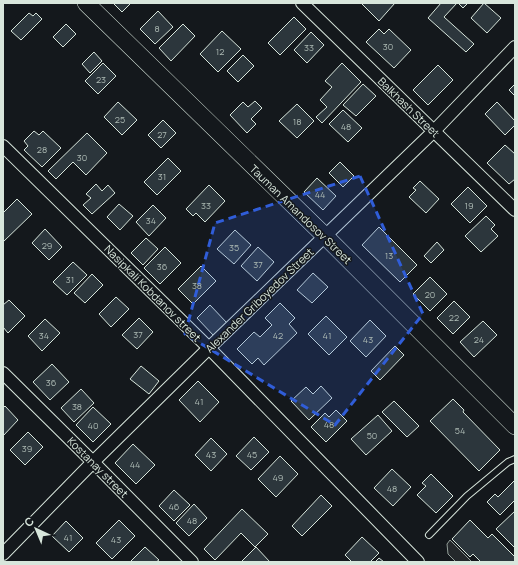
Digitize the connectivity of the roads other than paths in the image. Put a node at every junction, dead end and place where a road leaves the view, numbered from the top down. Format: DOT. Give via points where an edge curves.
graph roads {
  1 [pos="86,3"];
  2 [pos="302,3"];
  3 [pos="515,47"];
  4 [pos="434,131"];
  5 [pos="3,146"];
  6 [pos="515,210"];
  7 [pos="325,236"];
  8 [pos="209,348"];
  9 [pos="3,373"];
  10 [pos="515,426"];
  11 [pos="515,459"];
  12 [pos="93,462"];
  13 [pos="429,535"];
  14 [pos="3,554"];
  15 [pos="192,562"];
  16 [pos="418,562"];
  1 -- 7 [label="main road, Tauman Amandosov Street"];
  2 -- 4 [label="street, Balkhash Street"];
  3 -- 4 [label="street, Alexander Griboyedov Street"];
  4 -- 6 [label="street, Balkhash Street"];
  4 -- 7 [label="street, Alexander Griboyedov Street"];
  5 -- 8 [label="street, Nasipkali Kobdanov street"];
  7 -- 8 [label="street, Alexander Griboyedov Street"];
  7 -- 10 [label="main road, Tauman Amandosov Street"];
  8 -- 12 [label="street, Alexander Griboyedov Street"];
  8 -- 16 [label="street, Nasipkali Kobdanov street"];
  9 -- 12 [label="street, Kostanay street"];
  11 -- 13 [label="lane" via="467,496"];
  12 -- 14 [label="street, Alexander Griboyedov Street"];
  12 -- 15 [label="street, Kostanay street"];
}
